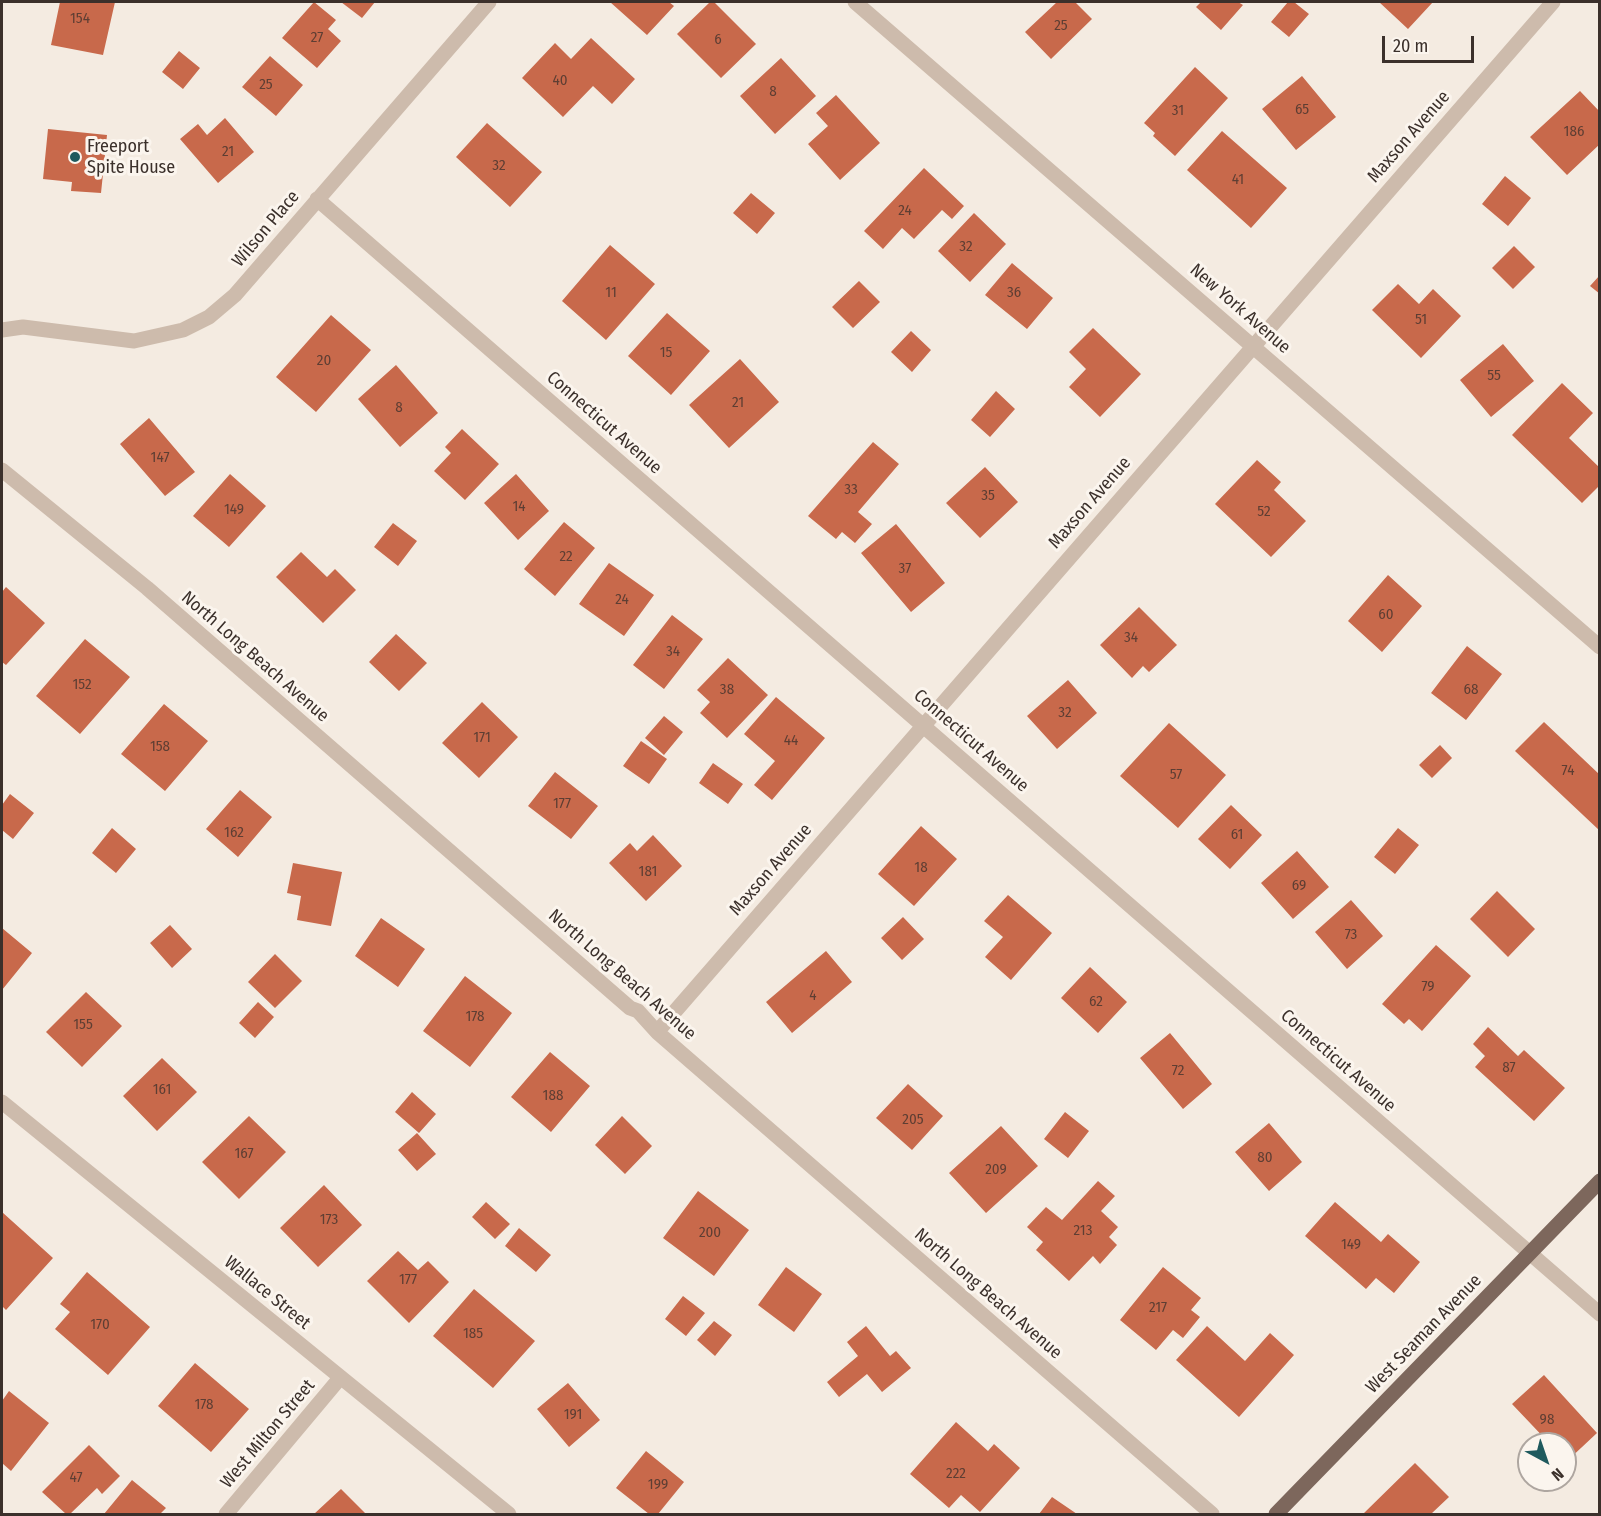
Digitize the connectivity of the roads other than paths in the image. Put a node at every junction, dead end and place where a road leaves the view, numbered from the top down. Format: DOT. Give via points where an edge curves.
graph roads {
  1 [pos="489,2"];
  2 [pos="855,2"];
  3 [pos="1553,2"];
  4 [pos="316,199"];
  5 [pos="2,330"];
  6 [pos="1253,346"];
  7 [pos="2,470"];
  8 [pos="1599,647"];
  9 [pos="923,725"];
  10 [pos="657,1032"];
  11 [pos="2,1102"];
  12 [pos="1599,1181"];
  13 [pos="1529,1253"];
  14 [pos="1599,1314"];
  15 [pos="340,1377"];
  16 [pos="226,1515"];
  17 [pos="509,1515"];
  18 [pos="1212,1515"];
  19 [pos="1276,1515"];
  1 -- 4 [label="street, Wilson Place"];
  2 -- 6 [label="street, New York Avenue"];
  3 -- 6 [label="street, Maxson Avenue"];
  4 -- 5 [label="street, Wilson Place" via="235,295 208,317 183,330 134,341 23,327"];
  4 -- 9 [label="street, Connecticut Avenue"];
  6 -- 8 [label="street, New York Avenue"];
  6 -- 9 [label="street, Maxson Avenue"];
  7 -- 10 [label="street, North Long Beach Avenue" via="147,588 638,1011"];
  9 -- 10 [label="street, Maxson Avenue"];
  9 -- 13 [label="street, Connecticut Avenue"];
  10 -- 18 [label="street, North Long Beach Avenue"];
  11 -- 15 [label="street, Wallace Street"];
  12 -- 13 [label="main road, West Seaman Avenue"];
  13 -- 14 [label="street, Connecticut Avenue"];
  13 -- 19 [label="main road, West Seaman Avenue"];
  15 -- 16 [label="street, West Milton Street"];
  15 -- 17 [label="street, Wallace Street"];
}
